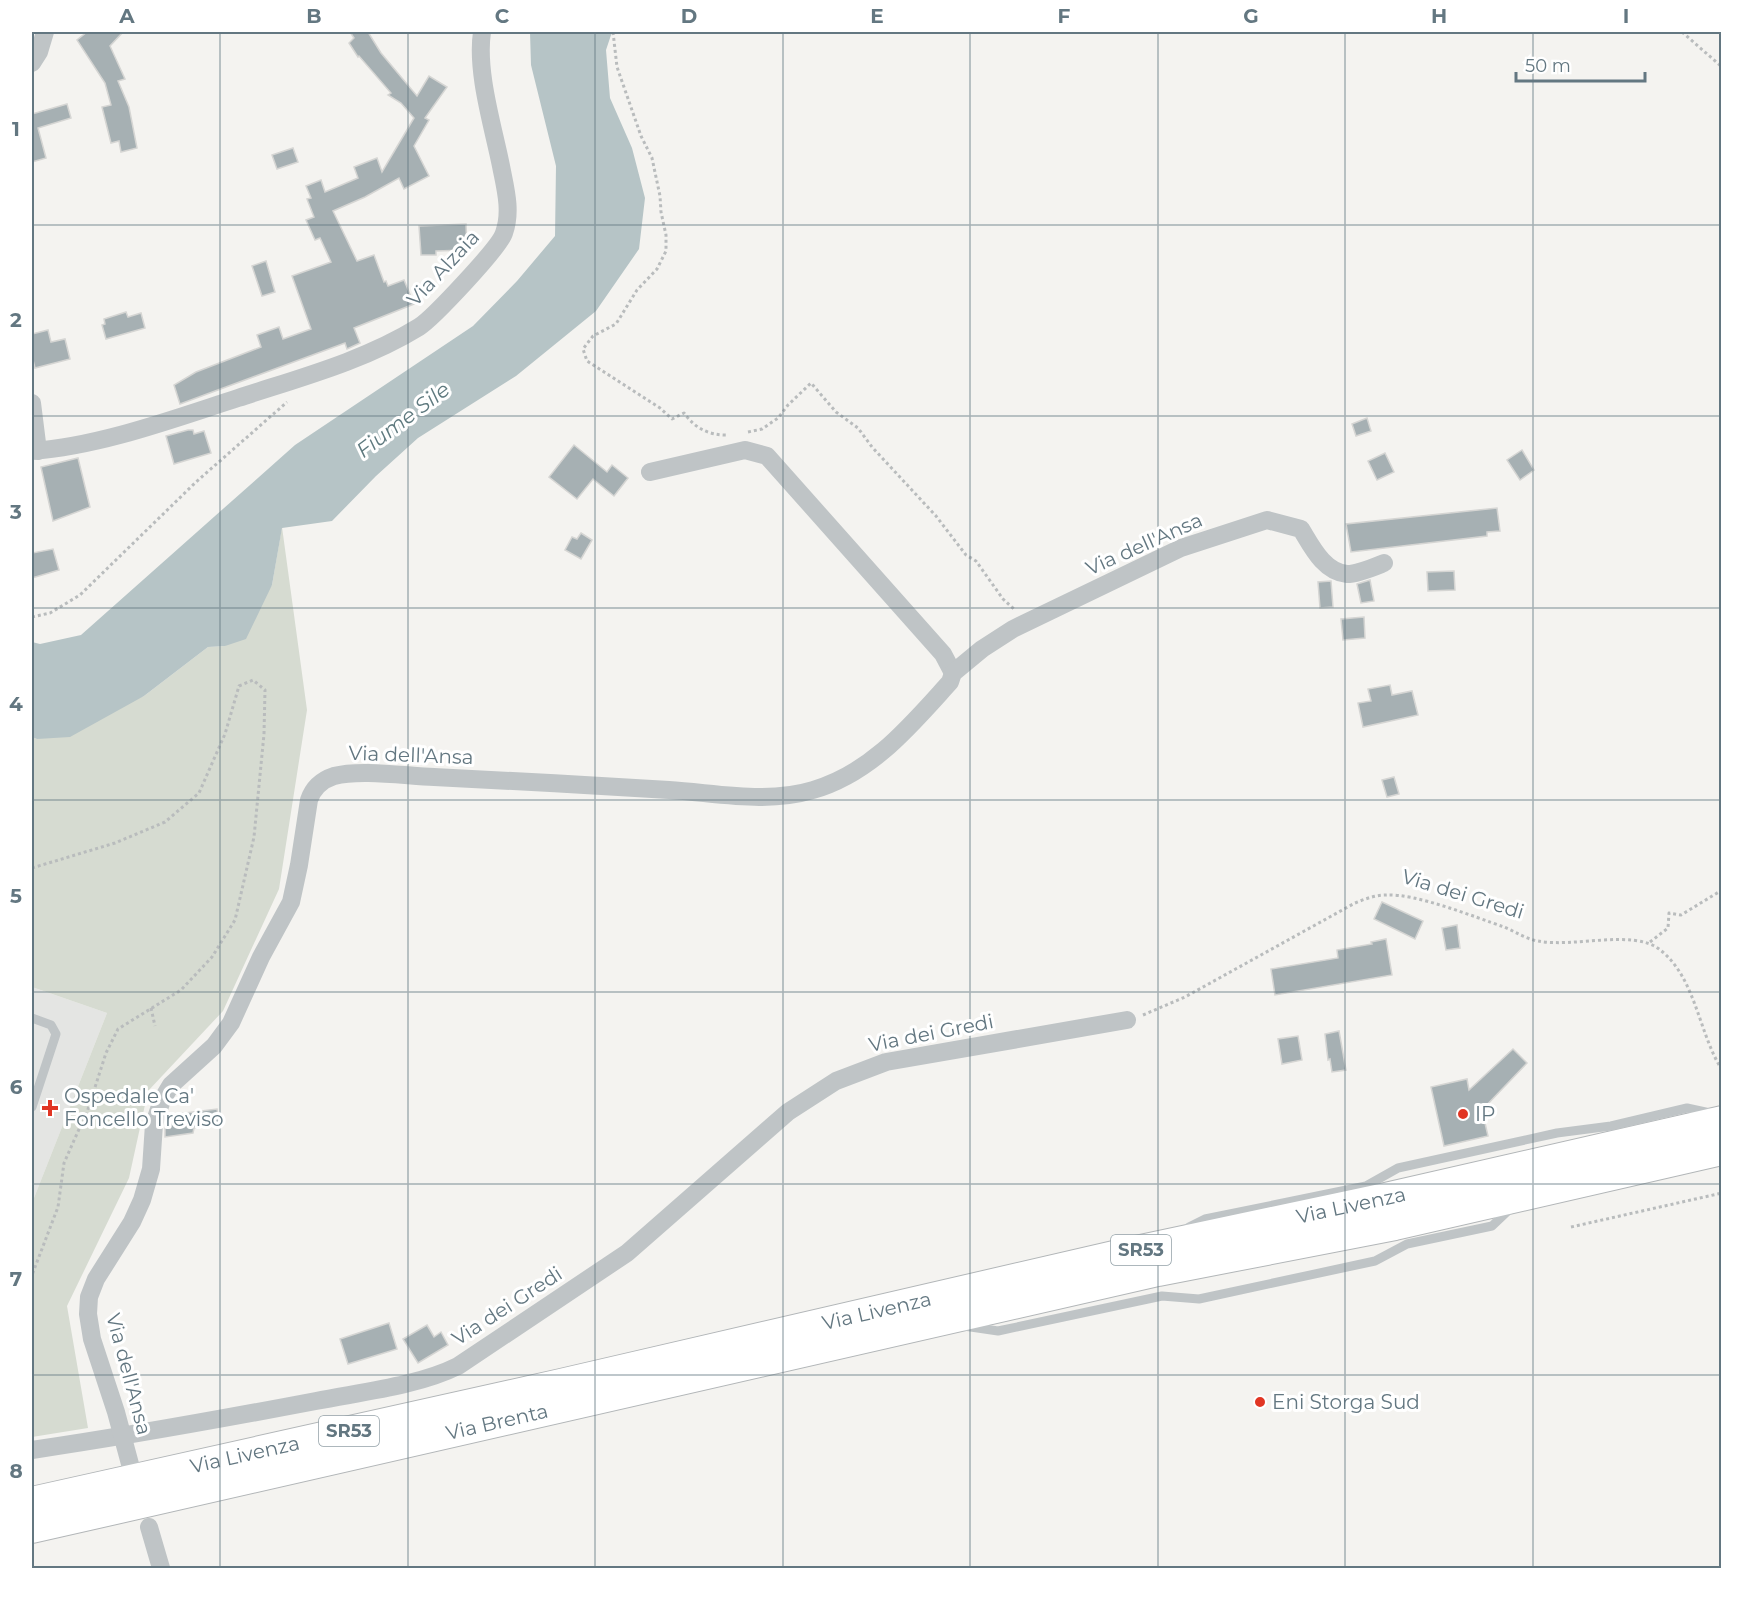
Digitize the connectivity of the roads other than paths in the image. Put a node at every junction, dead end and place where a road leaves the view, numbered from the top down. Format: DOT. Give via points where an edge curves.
graph roads {
  1 [pos="45,32"];
  2 [pos="482,32"];
  3 [pos="32,63"];
  4 [pos="32,403"];
  5 [pos="35,451"];
  6 [pos="650,472"];
  7 [pos="1384,563"];
  8 [pos="953,672"];
  9 [pos="32,1018"];
  10 [pos="1127,1020"];
  11 [pos="32,1107"];
  12 [pos="1722,1115"];
  13 [pos="1722,1121"];
  14 [pos="1722,1150"];
  15 [pos="1146,1249"];
  16 [pos="574,1405"];
  17 [pos="122,1437"];
  18 [pos="420,1439"];
  19 [pos="32,1450"];
  20 [pos="130,1464"];
  21 [pos="32,1497"];
  22 [pos="32,1502"];
  23 [pos="70,1506"];
  24 [pos="149,1527"];
  25 [pos="32,1528"];
  26 [pos="32,1536"];
  27 [pos="161,1569"];
  1 -- 3 [label="street"];
  2 -- 5 [label="street, Via Alzaia" via="483,81 508,209 504,235 460,288 421,326 374,351 324,370 113,437"];
  4 -- 5 [label="street"];
  6 -- 8 [label="street" via="745,450 767,456 943,654"];
  7 -- 8 [label="street, Via dell'Ansa" via="1349,574 1334,571 1301,530 1267,520 1181,548 1028,621"];
  8 -- 17 [label="street, Via dell'Ansa" via="950,682 881,754 846,777 800,794 763,797 371,774 342,775 320,783 309,800 291,902 227,1029 171,1085 162,1100 154,1124 151,1169 142,1200 92,1288 88,1314 92,1339"];
  9 -- 11 [label="lane" via="51,1025 56,1034"];
  10 -- 17 [label="street, Via dei Gredi" via="886,1062 836,1081 788,1112 627,1253 447,1371 368,1391"];
  12 -- 15 [label="lane" via="1687,1108 1398,1168 1366,1186 1205,1219"];
  13 -- 15 [label="highway, Via Livenza / SR53"];
  14 -- 16 [label="highway, Via Livenza / SR53" via="1395,1225 1158,1271"];
  15 -- 23 [label="highway, Via Livenza / SR53" via="606,1374"];
  16 -- 18 [label="highway, Via Brenta / SR53"];
  17 -- 19 [label="street, Via dei Gredi"];
  17 -- 20 [label="street, Via dell'Ansa"];
  18 -- 23 [label="highway, Via Livenza / SR53"];
  21 -- 23 [label="highway"];
  22 -- 23 [label="highway, Via Livenza / SR53"];
  23 -- 25 [label="highway, Via Livenza / SR53"];
  23 -- 26 [label="highway"];
  24 -- 27 [label="street"];
}
